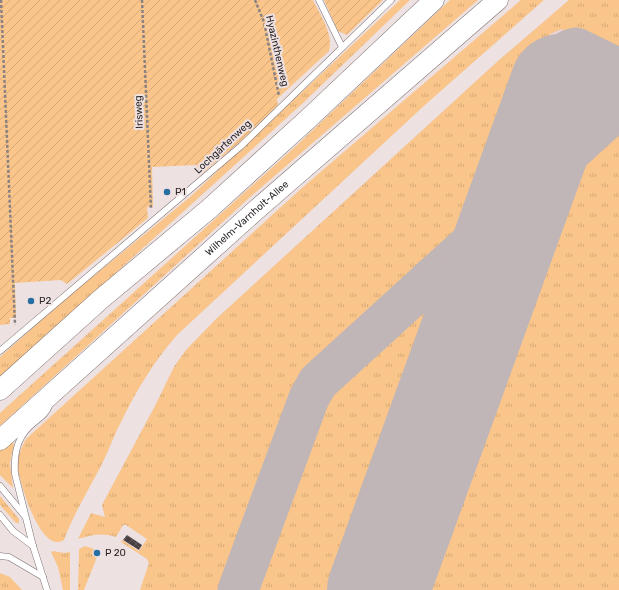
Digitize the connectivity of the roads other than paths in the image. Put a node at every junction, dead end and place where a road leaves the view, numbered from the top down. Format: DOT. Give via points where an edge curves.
graph roads {
  1 [pos="319,0"];
  2 [pos="391,0"];
  3 [pos="434,0"];
  4 [pos="498,0"];
  5 [pos="342,47"];
  6 [pos="0,351"];
  7 [pos="0,390"];
  8 [pos="56,390"];
  9 [pos="0,440"];
  10 [pos="0,486"];
  11 [pos="0,515"];
  12 [pos="26,518"];
  13 [pos="0,523"];
  14 [pos="13,530"];
  15 [pos="33,546"];
  16 [pos="0,556"];
  17 [pos="43,576"];
  18 [pos="46,589"];
  1 -- 5 [label="lane"];
  2 -- 5 [label="lane, Lochgärtenweg"];
  3 -- 7 [label="main road" via="209,209 101,299"];
  4 -- 8 [label="main road, Wilhelm-Varnholt-Allee" via="256,210"];
  5 -- 6 [label="lane, Lochgärtenweg" via="241,146"];
  8 -- 9 [label="main road, Wilhelm-Varnholt-Allee"];
  8 -- 12 [label="lane" via="46,414 29,427 15,452 15,474"];
  10 -- 12 [label="lane"];
  11 -- 14 [label="lane"];
  12 -- 15 [label="lane"];
  13 -- 14 [label="lane"];
  14 -- 15 [label="lane"];
  15 -- 17 [label="lane"];
  16 -- 17 [label="lane" via="9,557"];
  17 -- 18 [label="lane"];
}
